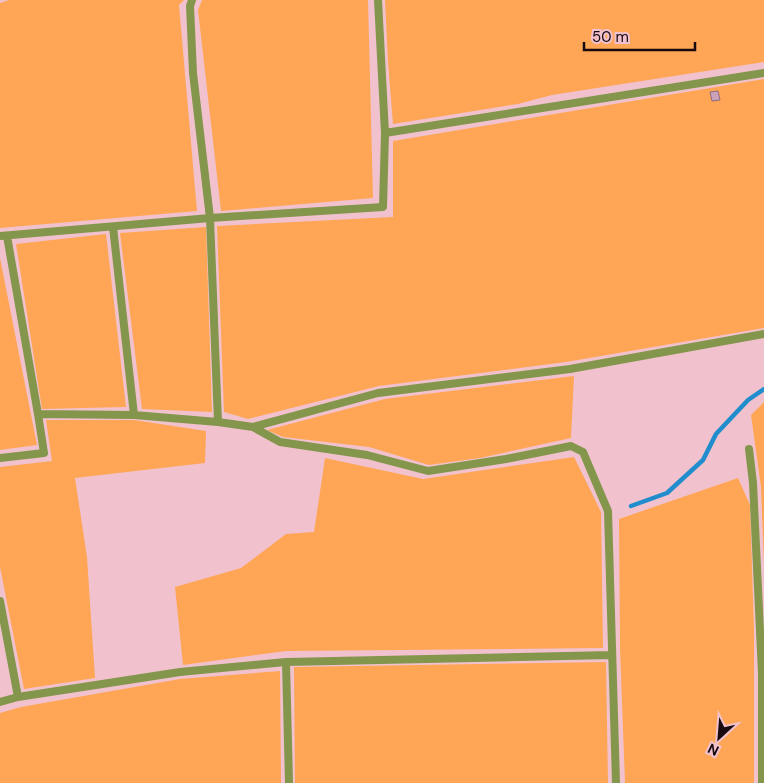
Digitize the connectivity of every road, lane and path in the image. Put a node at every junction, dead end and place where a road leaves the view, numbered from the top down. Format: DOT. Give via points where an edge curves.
graph roads {
  1 [pos="192,0"];
  2 [pos="378,0"];
  3 [pos="764,73"];
  4 [pos="385,133"];
  5 [pos="210,218"];
  6 [pos="113,226"];
  7 [pos="3,236"];
  8 [pos="764,334"];
  9 [pos="38,414"];
  10 [pos="134,415"];
  11 [pos="218,422"];
  12 [pos="253,427"];
  13 [pos="749,450"];
  14 [pos="0,458"];
  15 [pos="0,601"];
  16 [pos="612,656"];
  17 [pos="286,662"];
  18 [pos="18,697"];
  19 [pos="0,702"];
  20 [pos="289,783"];
  21 [pos="616,783"];
  22 [pos="762,783"];
  1 -- 5 [label="lane" via="194,73"];
  2 -- 4 [label="lane"];
  3 -- 4 [label="lane"];
  4 -- 5 [label="lane" via="383,207"];
  5 -- 6 [label="lane"];
  5 -- 11 [label="lane"];
  6 -- 7 [label="lane"];
  6 -- 10 [label="lane"];
  7 -- 9 [label="lane"];
  8 -- 12 [label="lane" via="570,369 378,393"];
  9 -- 10 [label="lane"];
  9 -- 14 [label="lane" via="44,453"];
  10 -- 11 [label="lane"];
  11 -- 12 [label="lane"];
  12 -- 16 [label="lane" via="280,442 367,455 428,472 571,446 583,452 608,511"];
  13 -- 22 [label="lane" via="762,673"];
  15 -- 18 [label="lane"];
  16 -- 17 [label="lane"];
  16 -- 21 [label="lane"];
  17 -- 18 [label="lane" via="180,672"];
  17 -- 20 [label="lane"];
  18 -- 19 [label="lane"];
}
